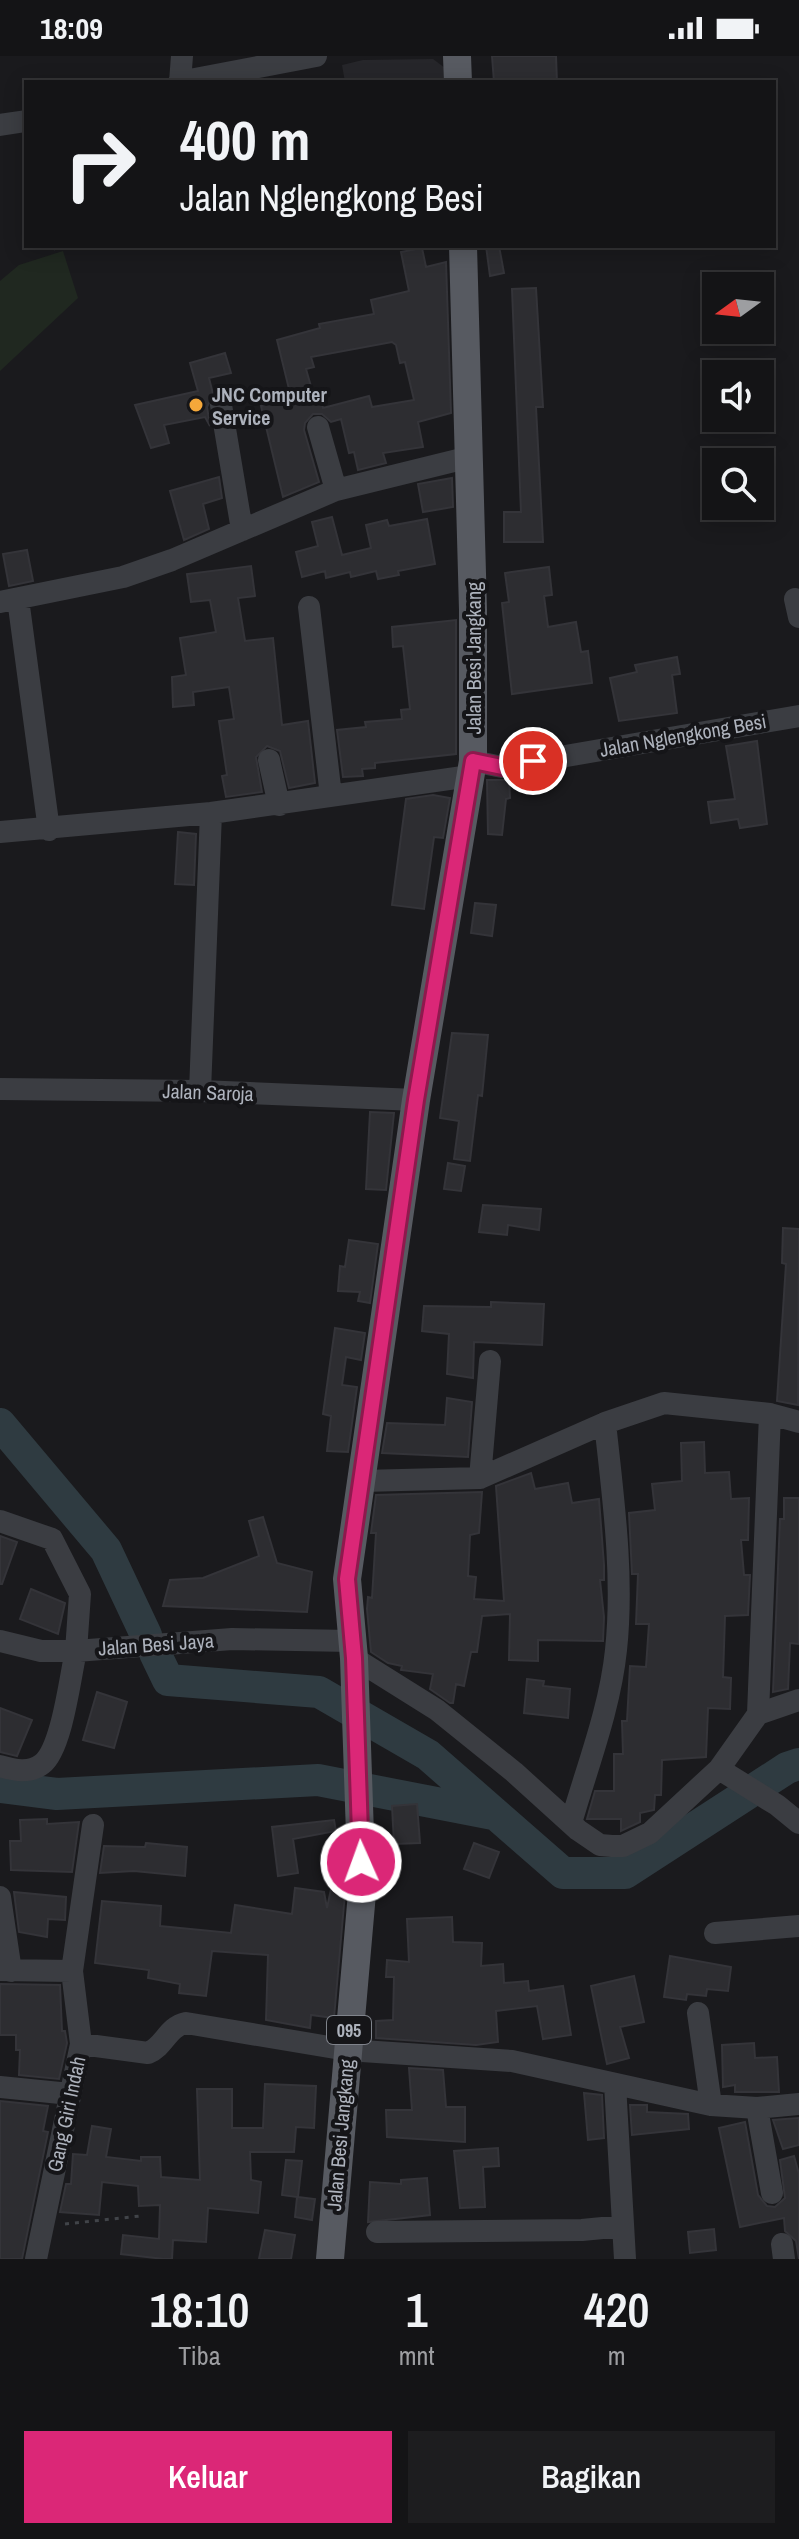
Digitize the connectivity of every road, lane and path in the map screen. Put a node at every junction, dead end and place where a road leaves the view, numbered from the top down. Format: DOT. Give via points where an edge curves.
graph roads {
  1 [pos="182,56"];
  2 [pos="316,56"];
  3 [pos="457,56"];
  4 [pos="180,80"];
  5 [pos="190,80"];
  6 [pos="458,80"];
  7 [pos="24,121"];
  8 [pos="0,125"];
  9 [pos="55,248"];
  10 [pos="463,248"];
  11 [pos="56,253"];
  12 [pos="221,405"];
  13 [pos="318,427"];
  14 [pos="470,457"];
  15 [pos="336,490"];
  16 [pos="242,530"];
  17 [pos="9,600"];
  18 [pos="309,607"];
  19 [pos="799,716"];
  20 [pos="269,760"];
  21 [pos="471,768"];
  22 [pos="331,796"];
  23 [pos="279,805"];
  24 [pos="211,813"];
  25 [pos="49,830"];
  26 [pos="0,832"];
  27 [pos="0,1089"];
  28 [pos="200,1091"];
  29 [pos="416,1100"];
  30 [pos="490,1361"];
  31 [pos="770,1414"];
  32 [pos="799,1422"];
  33 [pos="605,1423"];
  34 [pos="480,1478"];
  35 [pos="362,1481"];
  36 [pos="0,1521"];
  37 [pos="0,1641"];
  38 [pos="353,1650"];
  39 [pos="76,1651"];
  40 [pos="799,1700"];
  41 [pos="758,1714"];
  42 [pos="0,1766"];
  43 [pos="719,1769"];
  44 [pos="571,1823"];
  45 [pos="799,1823"];
  46 [pos="93,1825"];
  47 [pos="0,1897"];
  48 [pos="799,1926"];
  49 [pos="715,1933"];
  50 [pos="5,1971"];
  51 [pos="72,1971"];
  52 [pos="698,2013"];
  53 [pos="81,2044"];
  54 [pos="347,2050"];
  55 [pos="615,2084"];
  56 [pos="0,2087"];
  57 [pos="70,2094"];
  58 [pos="799,2104"];
  59 [pos="711,2105"];
  60 [pos="757,2108"];
  61 [pos="772,2193"];
  62 [pos="140,2216"];
  63 [pos="623,2226"];
  64 [pos="42,2227"];
  65 [pos="377,2232"];
  66 [pos="36,2259"];
  67 [pos="330,2259"];
  68 [pos="625,2259"];
  1 -- 4 [label="street"];
  2 -- 5 [label="street"];
  3 -- 6 [label="main road"];
  7 -- 8 [label="street"];
  9 -- 11 [label="path"];
  10 -- 14 [label="main road, Jalan Besi Jangkang / 095"];
  12 -- 16 [label="street"];
  13 -- 15 [label="street"];
  14 -- 15 [label="street"];
  14 -- 21 [label="main road, Jalan Besi Jangkang / 095"];
  15 -- 16 [label="street"];
  16 -- 17 [label="street" via="123,577"];
  17 -- 25 [label="street"];
  18 -- 22 [label="street"];
  19 -- 21 [label="street, Jalan Nglengkong Besi"];
  20 -- 23 [label="street"];
  21 -- 22 [label="street, Jalan Nglengkong Besi"];
  21 -- 29 [label="main road, Jalan Besi Jangkang / 095"];
  22 -- 23 [label="street, Jalan Nglengkong Besi"];
  23 -- 24 [label="street, Jalan Nglengkong Besi"];
  24 -- 25 [label="street, Jalan Nglengkong Besi"];
  24 -- 28 [label="street"];
  25 -- 26 [label="street, Jalan Nglengkong Besi"];
  27 -- 28 [label="street, Jalan Saroja"];
  28 -- 29 [label="street, Jalan Saroja"];
  29 -- 35 [label="main road, Jalan Besi Jangkang / 095"];
  30 -- 34 [label="street"];
  31 -- 32 [label="street"];
  31 -- 33 [label="street" via="664,1403"];
  31 -- 41 [label="street"];
  33 -- 34 [label="street"];
  33 -- 44 [label="street" via="617,1537 617,1647"];
  34 -- 35 [label="street"];
  35 -- 38 [label="main road, Jalan Besi Jangkang / 095" via="347,1579"];
  36 -- 39 [label="street" via="52,1539 62,1554 80,1594"];
  37 -- 39 [label="street" via="41,1651"];
  38 -- 39 [label="street, Jalan Besi Jaya" via="232,1639"];
  38 -- 44 [label="street" via="437,1710"];
  38 -- 54 [label="main road, Jalan Besi Jangkang / 095" via="362,1893"];
  39 -- 42 [label="street, Jalan Besi Jaya" via="61,1721 45,1762 16,1771"];
  40 -- 41 [label="street"];
  41 -- 43 [label="street"];
  43 -- 44 [label="street" via="650,1833 623,1846 600,1845"];
  43 -- 45 [label="street"];
  46 -- 51 [label="street, Gang Giri Indah"];
  47 -- 50 [label="street"];
  48 -- 49 [label="street"];
  50 -- 51 [label="street"];
  51 -- 53 [label="street, Gang Giri Indah"];
  52 -- 59 [label="street"];
  53 -- 54 [label="street" via="148,2053 173,2027 186,2023"];
  53 -- 57 [label="street, Gang Giri Indah"];
  54 -- 55 [label="street" via="512,2061"];
  54 -- 67 [label="main road, Jalan Besi Jangkang / 095"];
  55 -- 59 [label="street"];
  55 -- 63 [label="street"];
  56 -- 57 [label="street"];
  57 -- 64 [label="street, Gang Giri Indah"];
  58 -- 60 [label="street"];
  59 -- 60 [label="street"];
  60 -- 61 [label="street"];
  62 -- 64 [label="path"];
  63 -- 65 [label="street"];
  63 -- 68 [label="street"];
  64 -- 66 [label="street, Gang Giri Indah"];
}
